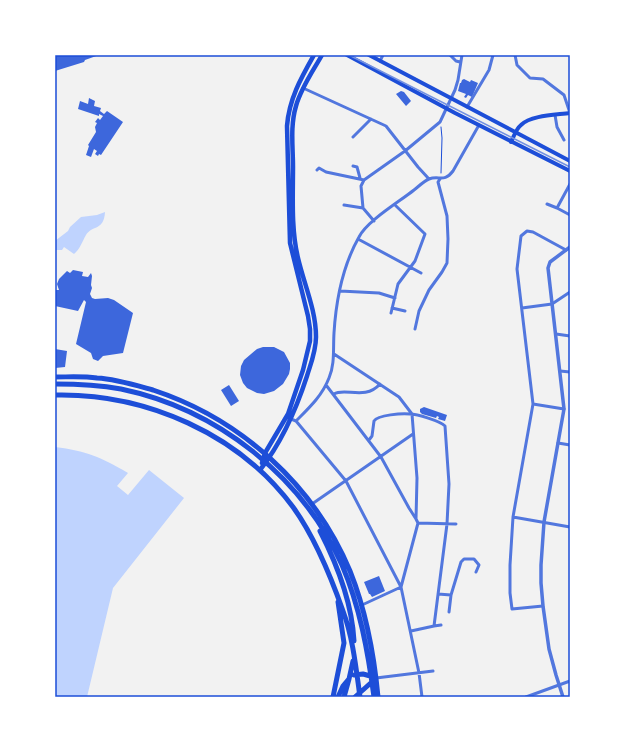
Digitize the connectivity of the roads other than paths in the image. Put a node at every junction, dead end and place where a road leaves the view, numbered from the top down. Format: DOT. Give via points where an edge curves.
graph roads {
  1 [pos="314,55"];
  2 [pos="322,55"];
  3 [pos="347,55"];
  4 [pos="369,55"];
  5 [pos="383,55"];
  6 [pos="450,55"];
  7 [pos="462,55"];
  8 [pos="493,55"];
  9 [pos="514,55"];
  10 [pos="380,61"];
  11 [pos="460,62"];
  12 [pos="304,88"];
  13 [pos="452,99"];
  14 [pos="468,107"];
  15 [pos="447,109"];
  16 [pos="570,113"];
  17 [pos="555,115"];
  18 [pos="371,119"];
  19 [pos="479,125"];
  20 [pos="516,133"];
  21 [pos="353,137"];
  22 [pos="564,140"];
  23 [pos="511,142"];
  24 [pos="406,151"];
  25 [pos="570,161"];
  26 [pos="354,166"];
  27 [pos="318,170"];
  28 [pos="570,171"];
  29 [pos="360,178"];
  30 [pos="440,178"];
  31 [pos="429,179"];
  32 [pos="364,180"];
  33 [pos="570,184"];
  34 [pos="547,204"];
  35 [pos="344,205"];
  36 [pos="395,205"];
  37 [pos="363,208"];
  38 [pos="557,208"];
  39 [pos="570,215"];
  40 [pos="374,221"];
  41 [pos="358,239"];
  42 [pos="568,249"];
  43 [pos="410,266"];
  44 [pos="421,273"];
  45 [pos="340,291"];
  46 [pos="570,292"];
  47 [pos="395,298"];
  48 [pos="552,304"];
  49 [pos="392,308"];
  50 [pos="522,308"];
  51 [pos="405,311"];
  52 [pos="391,313"];
  53 [pos="416,330"];
  54 [pos="556,334"];
  55 [pos="570,336"];
  56 [pos="334,354"];
  57 [pos="560,371"];
  58 [pos="570,372"];
  59 [pos="55,377"];
  60 [pos="55,384"];
  61 [pos="380,384"];
  62 [pos="326,385"];
  63 [pos="55,394"];
  64 [pos="334,394"];
  65 [pos="533,404"];
  66 [pos="564,409"];
  67 [pos="570,410"];
  68 [pos="412,414"];
  69 [pos="294,420"];
  70 [pos="413,434"];
  71 [pos="369,440"];
  72 [pos="558,443"];
  73 [pos="570,446"];
  74 [pos="268,455"];
  75 [pos="382,457"];
  76 [pos="260,470"];
  77 [pos="346,481"];
  78 [pos="312,504"];
  79 [pos="310,511"];
  80 [pos="513,517"];
  81 [pos="416,519"];
  82 [pos="544,522"];
  83 [pos="418,523"];
  84 [pos="447,524"];
  85 [pos="456,524"];
  86 [pos="570,527"];
  87 [pos="476,572"];
  88 [pos="401,587"];
  89 [pos="438,594"];
  90 [pos="451,595"];
  91 [pos="338,597"];
  92 [pos="341,604"];
  93 [pos="362,605"];
  94 [pos="543,606"];
  95 [pos="449,612"];
  96 [pos="442,625"];
  97 [pos="434,626"];
  98 [pos="411,631"];
  99 [pos="433,672"];
  100 [pos="419,673"];
  101 [pos="356,674"];
  102 [pos="376,678"];
  103 [pos="570,681"];
  104 [pos="558,685"];
  105 [pos="360,695"];
  106 [pos="333,697"];
  107 [pos="338,697"];
  108 [pos="344,697"];
  109 [pos="355,697"];
  110 [pos="374,697"];
  111 [pos="378,697"];
  112 [pos="422,697"];
  113 [pos="526,697"];
  114 [pos="563,697"];
  1 -- 74 [label="main road" via="294,93 287,126 290,243 308,316 310,341 288,414"];
  2 -- 12 [label="main road"];
  3 -- 15 [label="main road"];
  4 -- 10 [label="main road"];
  5 -- 10 [label="street"];
  6 -- 11 [label="street"];
  7 -- 11 [label="street"];
  8 -- 14 [label="street" via="489,70"];
  9 -- 16 [label="street" via="517,65 530,78 543,79 564,95"];
  10 -- 13 [label="main road"];
  11 -- 13 [label="street"];
  12 -- 18 [label="street"];
  12 -- 69 [label="main road" via="296,106 293,122 294,229 297,252 315,321 316,344"];
  13 -- 14 [label="main road"];
  13 -- 15 [label="street"];
  14 -- 20 [label="main road"];
  15 -- 19 [label="main road"];
  15 -- 24 [label="street" via="437,124"];
  16 -- 17 [label="main road"];
  17 -- 20 [label="main road" via="527,120"];
  17 -- 22 [label="street" via="557,127"];
  18 -- 21 [label="street"];
  18 -- 24 [label="street" via="386,126"];
  19 -- 23 [label="main road"];
  19 -- 30 [label="street" via="450,175"];
  20 -- 23 [label="main road"];
  20 -- 25 [label="main road"];
  23 -- 28 [label="main road"];
  24 -- 31 [label="street"];
  24 -- 32 [label="street"];
  26 -- 29 [label="street"];
  27 -- 29 [label="street" via="319,168 326,172"];
  29 -- 32 [label="street"];
  30 -- 31 [label="street"];
  30 -- 53 [label="street" via="438,182 447,216 447,263 419,311"];
  31 -- 36 [label="street"];
  32 -- 37 [label="street" via="361,186"];
  33 -- 38 [label="street"];
  34 -- 38 [label="street"];
  35 -- 37 [label="street"];
  36 -- 40 [label="street"];
  36 -- 43 [label="street" via="425,234"];
  37 -- 40 [label="street"];
  38 -- 39 [label="street"];
  40 -- 41 [label="street" via="364,229"];
  41 -- 43 [label="street"];
  41 -- 45 [label="street" via="344,268"];
  42 -- 48 [label="street" via="549,265"];
  42 -- 50 [label="street" via="533,232 527,231 522,234 517,269"];
  43 -- 44 [label="street"];
  43 -- 47 [label="street" via="398,284"];
  45 -- 47 [label="street" via="380,293"];
  45 -- 56 [label="street"];
  46 -- 48 [label="street"];
  47 -- 49 [label="street"];
  48 -- 50 [label="street"];
  48 -- 54 [label="street"];
  49 -- 51 [label="street"];
  49 -- 52 [label="street"];
  50 -- 65 [label="street"];
  54 -- 55 [label="street"];
  54 -- 57 [label="street"];
  56 -- 61 [label="street"];
  56 -- 62 [label="street"];
  57 -- 58 [label="street"];
  57 -- 66 [label="street"];
  59 -- 74 [label="highway" via="98,378 165,394 218,419"];
  60 -- 79 [label="highway" via="81,384 136,393 197,415 224,430 269,464"];
  61 -- 64 [label="street" via="367,392"];
  61 -- 68 [label="street" via="399,397"];
  62 -- 64 [label="street"];
  62 -- 69 [label="street" via="316,402"];
  63 -- 76 [label="highway" via="107,399 150,408 173,416 225,443"];
  64 -- 71 [label="street"];
  65 -- 66 [label="street"];
  65 -- 80 [label="street"];
  66 -- 67 [label="street"];
  66 -- 72 [label="street"];
  68 -- 70 [label="street"];
  68 -- 71 [label="street" via="376,418"];
  68 -- 84 [label="street" via="445,426 449,484"];
  69 -- 74 [label="main road"];
  69 -- 77 [label="street"];
  70 -- 75 [label="street"];
  70 -- 81 [label="street" via="417,478"];
  71 -- 75 [label="street"];
  72 -- 73 [label="street"];
  72 -- 82 [label="street"];
  74 -- 76 [label="main road"];
  74 -- 78 [label="highway"];
  75 -- 77 [label="street"];
  75 -- 81 [label="street"];
  76 -- 91 [label="highway" via="294,508 323,562"];
  77 -- 78 [label="street"];
  77 -- 88 [label="street"];
  78 -- 93 [label="highway" via="343,557"];
  79 -- 108 [label="highway" via="337,568 351,620 353,658"];
  79 -- 110 [label="highway" via="334,548 352,593 366,649"];
  80 -- 82 [label="street"];
  80 -- 94 [label="street" via="510,565 512,609"];
  81 -- 83 [label="street"];
  82 -- 86 [label="street"];
  82 -- 94 [label="street" via="541,565"];
  83 -- 84 [label="street"];
  83 -- 88 [label="street"];
  84 -- 85 [label="street"];
  84 -- 89 [label="street"];
  87 -- 90 [label="street" via="479,565 474,559 464,559"];
  88 -- 93 [label="street"];
  88 -- 98 [label="street"];
  89 -- 90 [label="street"];
  89 -- 97 [label="street"];
  90 -- 95 [label="street"];
  91 -- 92 [label="highway"];
  91 -- 106 [label="highway" via="344,643"];
  92 -- 93 [label="highway" via="347,612 353,612"];
  92 -- 101 [label="highway" via="351,640"];
  93 -- 102 [label="highway"];
  94 -- 104 [label="street" via="549,649"];
  96 -- 97 [label="street"];
  97 -- 98 [label="street"];
  98 -- 100 [label="street"];
  99 -- 100 [label="street"];
  100 -- 102 [label="street"];
  100 -- 112 [label="street"];
  101 -- 102 [label="highway"];
  101 -- 105 [label="highway"];
  101 -- 107 [label="highway" via="347,680"];
  102 -- 105 [label="highway"];
  102 -- 111 [label="highway"];
  103 -- 104 [label="street"];
  104 -- 113 [label="street"];
  104 -- 114 [label="street"];
  105 -- 109 [label="highway"];
}
